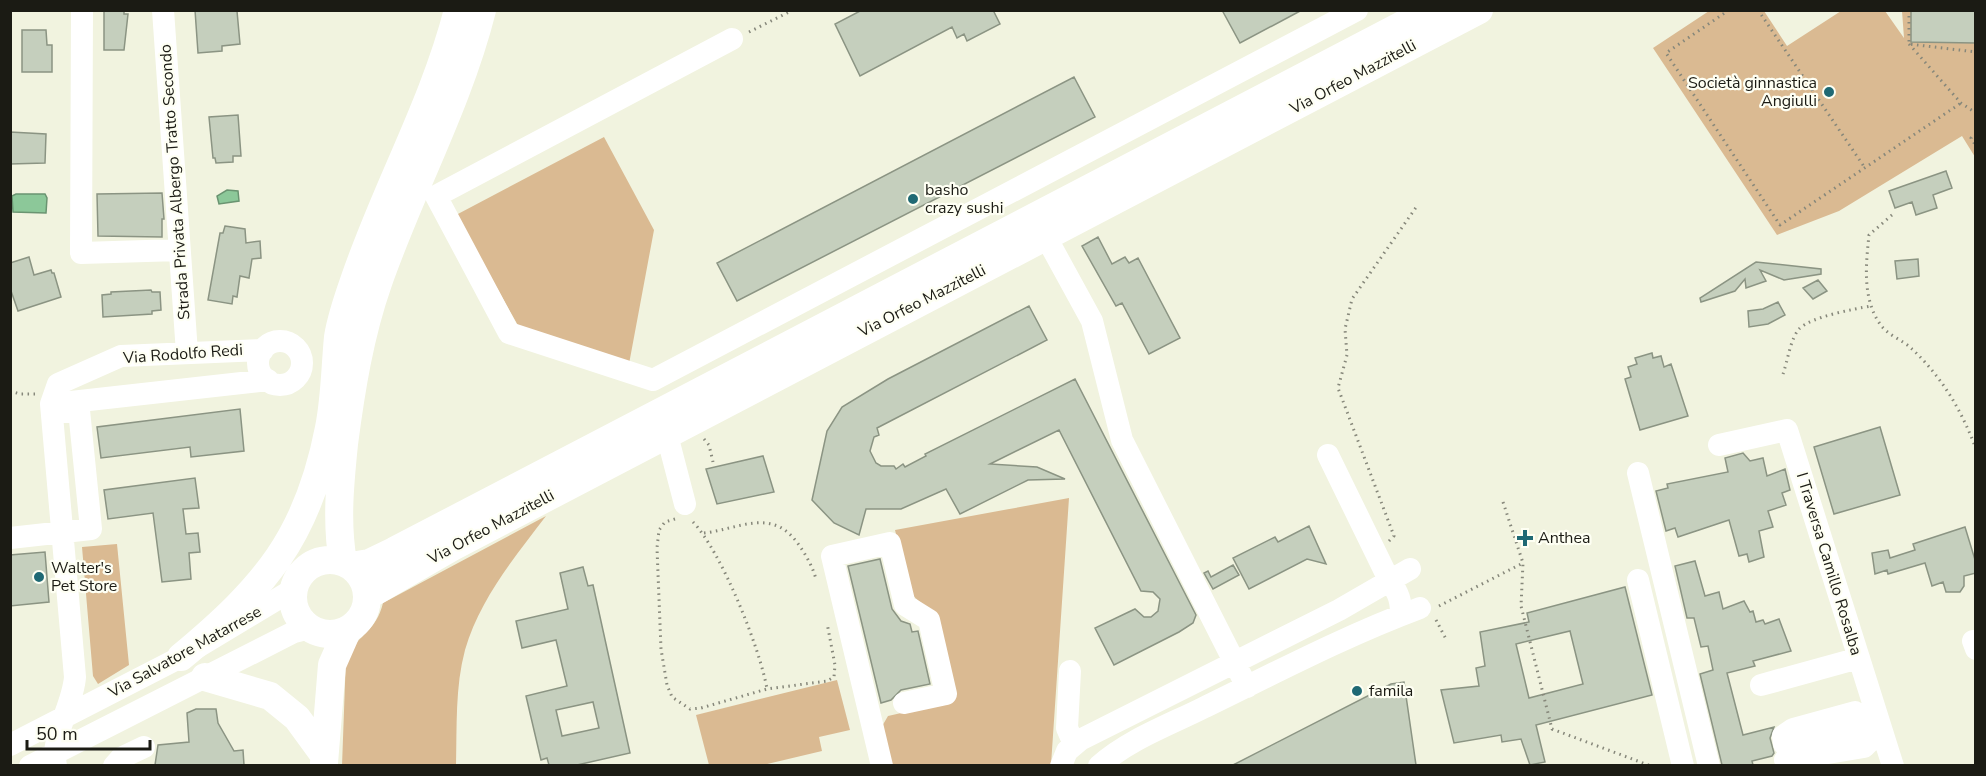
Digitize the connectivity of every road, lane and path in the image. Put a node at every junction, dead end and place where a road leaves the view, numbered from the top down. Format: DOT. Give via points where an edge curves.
graph roads {
  1 [pos="82,10"];
  2 [pos="163,10"];
  3 [pos="458,10"];
  4 [pos="482,10"];
  5 [pos="793,10"];
  6 [pos="1357,10"];
  7 [pos="1431,10"];
  8 [pos="1479,10"];
  9 [pos="1729,10"];
  10 [pos="1758,10"];
  11 [pos="1909,10"];
  12 [pos="732,39"];
  13 [pos="1909,44"];
  14 [pos="1976,52"];
  15 [pos="1210,86"];
  16 [pos="1961,103"];
  17 [pos="1976,113"];
  18 [pos="1227,118"];
  19 [pos="1976,133"];
  20 [pos="1976,146"];
  21 [pos="1865,168"];
  22 [pos="1417,206"];
  23 [pos="1892,215"];
  24 [pos="1046,237"];
  25 [pos="1010,242"];
  26 [pos="179,250"];
  27 [pos="972,262"];
  28 [pos="1871,306"];
  29 [pos="764,321"];
  30 [pos="263,350"];
  31 [pos="779,351"];
  32 [pos="187,353"];
  33 [pos="1783,374"];
  34 [pos="268,380"];
  35 [pos="52,409"];
  36 [pos="329,427"];
  37 [pos="667,435"];
  38 [pos="1719,445"];
  39 [pos="1976,449"];
  40 [pos="1328,455"];
  41 [pos="1638,472"];
  42 [pos="1503,502"];
  43 [pos="687,510"];
  44 [pos="62,532"];
  45 [pos="704,533"];
  46 [pos="10,538"];
  47 [pos="1377,552"];
  48 [pos="1523,563"];
  49 [pos="347,564"];
  50 [pos="1410,569"];
  51 [pos="301,578"];
  52 [pos="1638,580"];
  53 [pos="1390,582"];
  54 [pos="818,585"];
  55 [pos="368,596"];
  56 [pos="1339,610"];
  57 [pos="1417,611"];
  58 [pos="826,621"];
  59 [pos="314,630"];
  60 [pos="347,631"];
  61 [pos="1352,635"];
  62 [pos="1446,639"];
  63 [pos="181,657"];
  64 [pos="1859,658"];
  65 [pos="1234,663"];
  66 [pos="332,665"];
  67 [pos="1070,670"];
  68 [pos="205,677"];
  69 [pos="1761,685"];
  70 [pos="1246,687"];
  71 [pos="767,689"];
  72 [pos="904,703"];
  73 [pos="1146,708"];
  74 [pos="66,717"];
  75 [pos="1157,731"];
  76 [pos="1074,744"];
  77 [pos="10,745"];
  78 [pos="144,747"];
  79 [pos="55,760"];
  80 [pos="324,760"];
  81 [pos="30,765"];
  82 [pos="114,765"];
  83 [pos="882,765"];
  84 [pos="1061,765"];
  85 [pos="1099,765"];
  86 [pos="1652,765"];
  87 [pos="1683,765"];
  88 [pos="1709,765"];
  89 [pos="1893,765"];
  1 -- 26 [label="street" via="81,253"];
  2 -- 26 [label="street, Strada Privata Albergo Tratto Secondo"];
  3 -- 36 [label="main road" via="435,86 378,213 354,282 339,336"];
  4 -- 49 [label="main road" via="458,88 378,284 362,338 341,469 339,530"];
  5 -- 12 [label="path"];
  6 -- 15 [label="street"];
  7 -- 18 [label="main road, Via Orfeo Mazzitelli"];
  8 -- 24 [label="main road, Via Orfeo Mazzitelli"];
  9 -- 21 [label="path" via="1666,52 1780,225"];
  10 -- 21 [label="path"];
  11 -- 13 [label="path"];
  12 -- 29 [label="street" via="436,196 502,323 509,333 522,339 653,380"];
  13 -- 14 [label="path"];
  13 -- 16 [label="path"];
  15 -- 18 [label="street"];
  15 -- 29 [label="street"];
  16 -- 17 [label="path"];
  16 -- 21 [label="path"];
  18 -- 25 [label="main road, Via Orfeo Mazzitelli"];
  19 -- 20 [label="path" via="1971,138"];
  22 -- 47 [label="path" via="1352,299 1345,329 1347,355 1338,388 1394,536"];
  23 -- 28 [label="path" via="1869,235 1866,271"];
  24 -- 25 [label="main road, Via Orfeo Mazzitelli"];
  24 -- 65 [label="street" via="1092,321 1122,440"];
  25 -- 27 [label="main road, Via Orfeo Mazzitelli"];
  26 -- 32 [label="street, Strada Privata Albergo Tratto Secondo"];
  27 -- 31 [label="main road, Via Orfeo Mazzitelli"];
  27 -- 37 [label="main road, Via Orfeo Mazzitelli"];
  28 -- 33 [label="path" via="1800,328"];
  28 -- 39 [label="path" via="1881,326 1912,349 1950,392"];
  29 -- 31 [label="street"];
  30 -- 32 [label="street, Via Rodolfo Redi"];
  30 -- 34 [label="street, Via Rodolfo Redi" via="260,369"];
  30 -- 34 [label="street, Via Rodolfo Redi" via="275,342 289,343 302,359 299,374 288,383"];
  31 -- 49 [label="main road, Via Orfeo Mazzitelli" via="394,551 369,563"];
  32 -- 35 [label="street, Via Rodolfo Redi" via="121,356 58,384"];
  34 -- 35 [label="street, Via Rodolfo Redi"];
  35 -- 44 [label="street"];
  36 -- 51 [label="main road" via="323,549"];
  36 -- 63 [label="main road" via="315,492 282,554 223,622"];
  37 -- 43 [label="street"];
  37 -- 55 [label="main road, Via Orfeo Mazzitelli" via="452,546"];
  38 -- 64 [label="street, I Traversa Camillo Rosalba" via="1787,430"];
  40 -- 47 [label="street"];
  41 -- 88 [label="street"];
  42 -- 48 [label="path"];
  43 -- 45 [label="path"];
  43 -- 71 [label="path" via="665,522 659,530 657,581 667,685 672,697 690,709"];
  44 -- 46 [label="street"];
  44 -- 74 [label="street" via="75,677"];
  45 -- 54 [label="path" via="774,523 789,532 805,553"];
  45 -- 71 [label="path" via="737,602"];
  47 -- 53 [label="street"];
  48 -- 57 [label="path"];
  48 -- 86 [label="path" via="1521,606 1552,729"];
  49 -- 51 [label="main road" via="325,560"];
  49 -- 55 [label="main road" via="363,579"];
  50 -- 53 [label="street"];
  51 -- 59 [label="main road" via="294,606 303,622"];
  51 -- 63 [label="street, Via Salvatore Matarrese"];
  52 -- 87 [label="street"];
  53 -- 56 [label="street"];
  53 -- 57 [label="street" via="1401,602"];
  55 -- 60 [label="main road" via="364,613"];
  56 -- 61 [label="street"];
  56 -- 65 [label="street"];
  57 -- 61 [label="street"];
  57 -- 62 [label="path"];
  58 -- 71 [label="path" via="834,677"];
  59 -- 60 [label="main road" via="327,634"];
  59 -- 66 [label="main road" via="327,646"];
  59 -- 68 [label="street, Via Salvatore Matarrese" via="294,632"];
  60 -- 66 [label="main road"];
  61 -- 70 [label="street"];
  63 -- 74 [label="street, Via Salvatore Matarrese"];
  64 -- 69 [label="street"];
  64 -- 89 [label="street, I Traversa Camillo Rosalba"];
  65 -- 70 [label="street"];
  65 -- 73 [label="street"];
  66 -- 80 [label="main road"];
  67 -- 76 [label="street" via="1067,728"];
  68 -- 79 [label="street, Via Salvatore Matarrese"];
  68 -- 80 [label="main road" via="270,696 297,718"];
  70 -- 75 [label="street"];
  72 -- 83 [label="street" via="946,694 929,620 905,604 890,543 831,556"];
  73 -- 75 [label="street"];
  73 -- 76 [label="street"];
  74 -- 77 [label="street, Via Salvatore Matarrese"];
  74 -- 79 [label="street"];
  75 -- 85 [label="street"];
  76 -- 84 [label="street"];
  78 -- 82 [label="street"];
  79 -- 81 [label="street, Via Salvatore Matarrese"];
}
